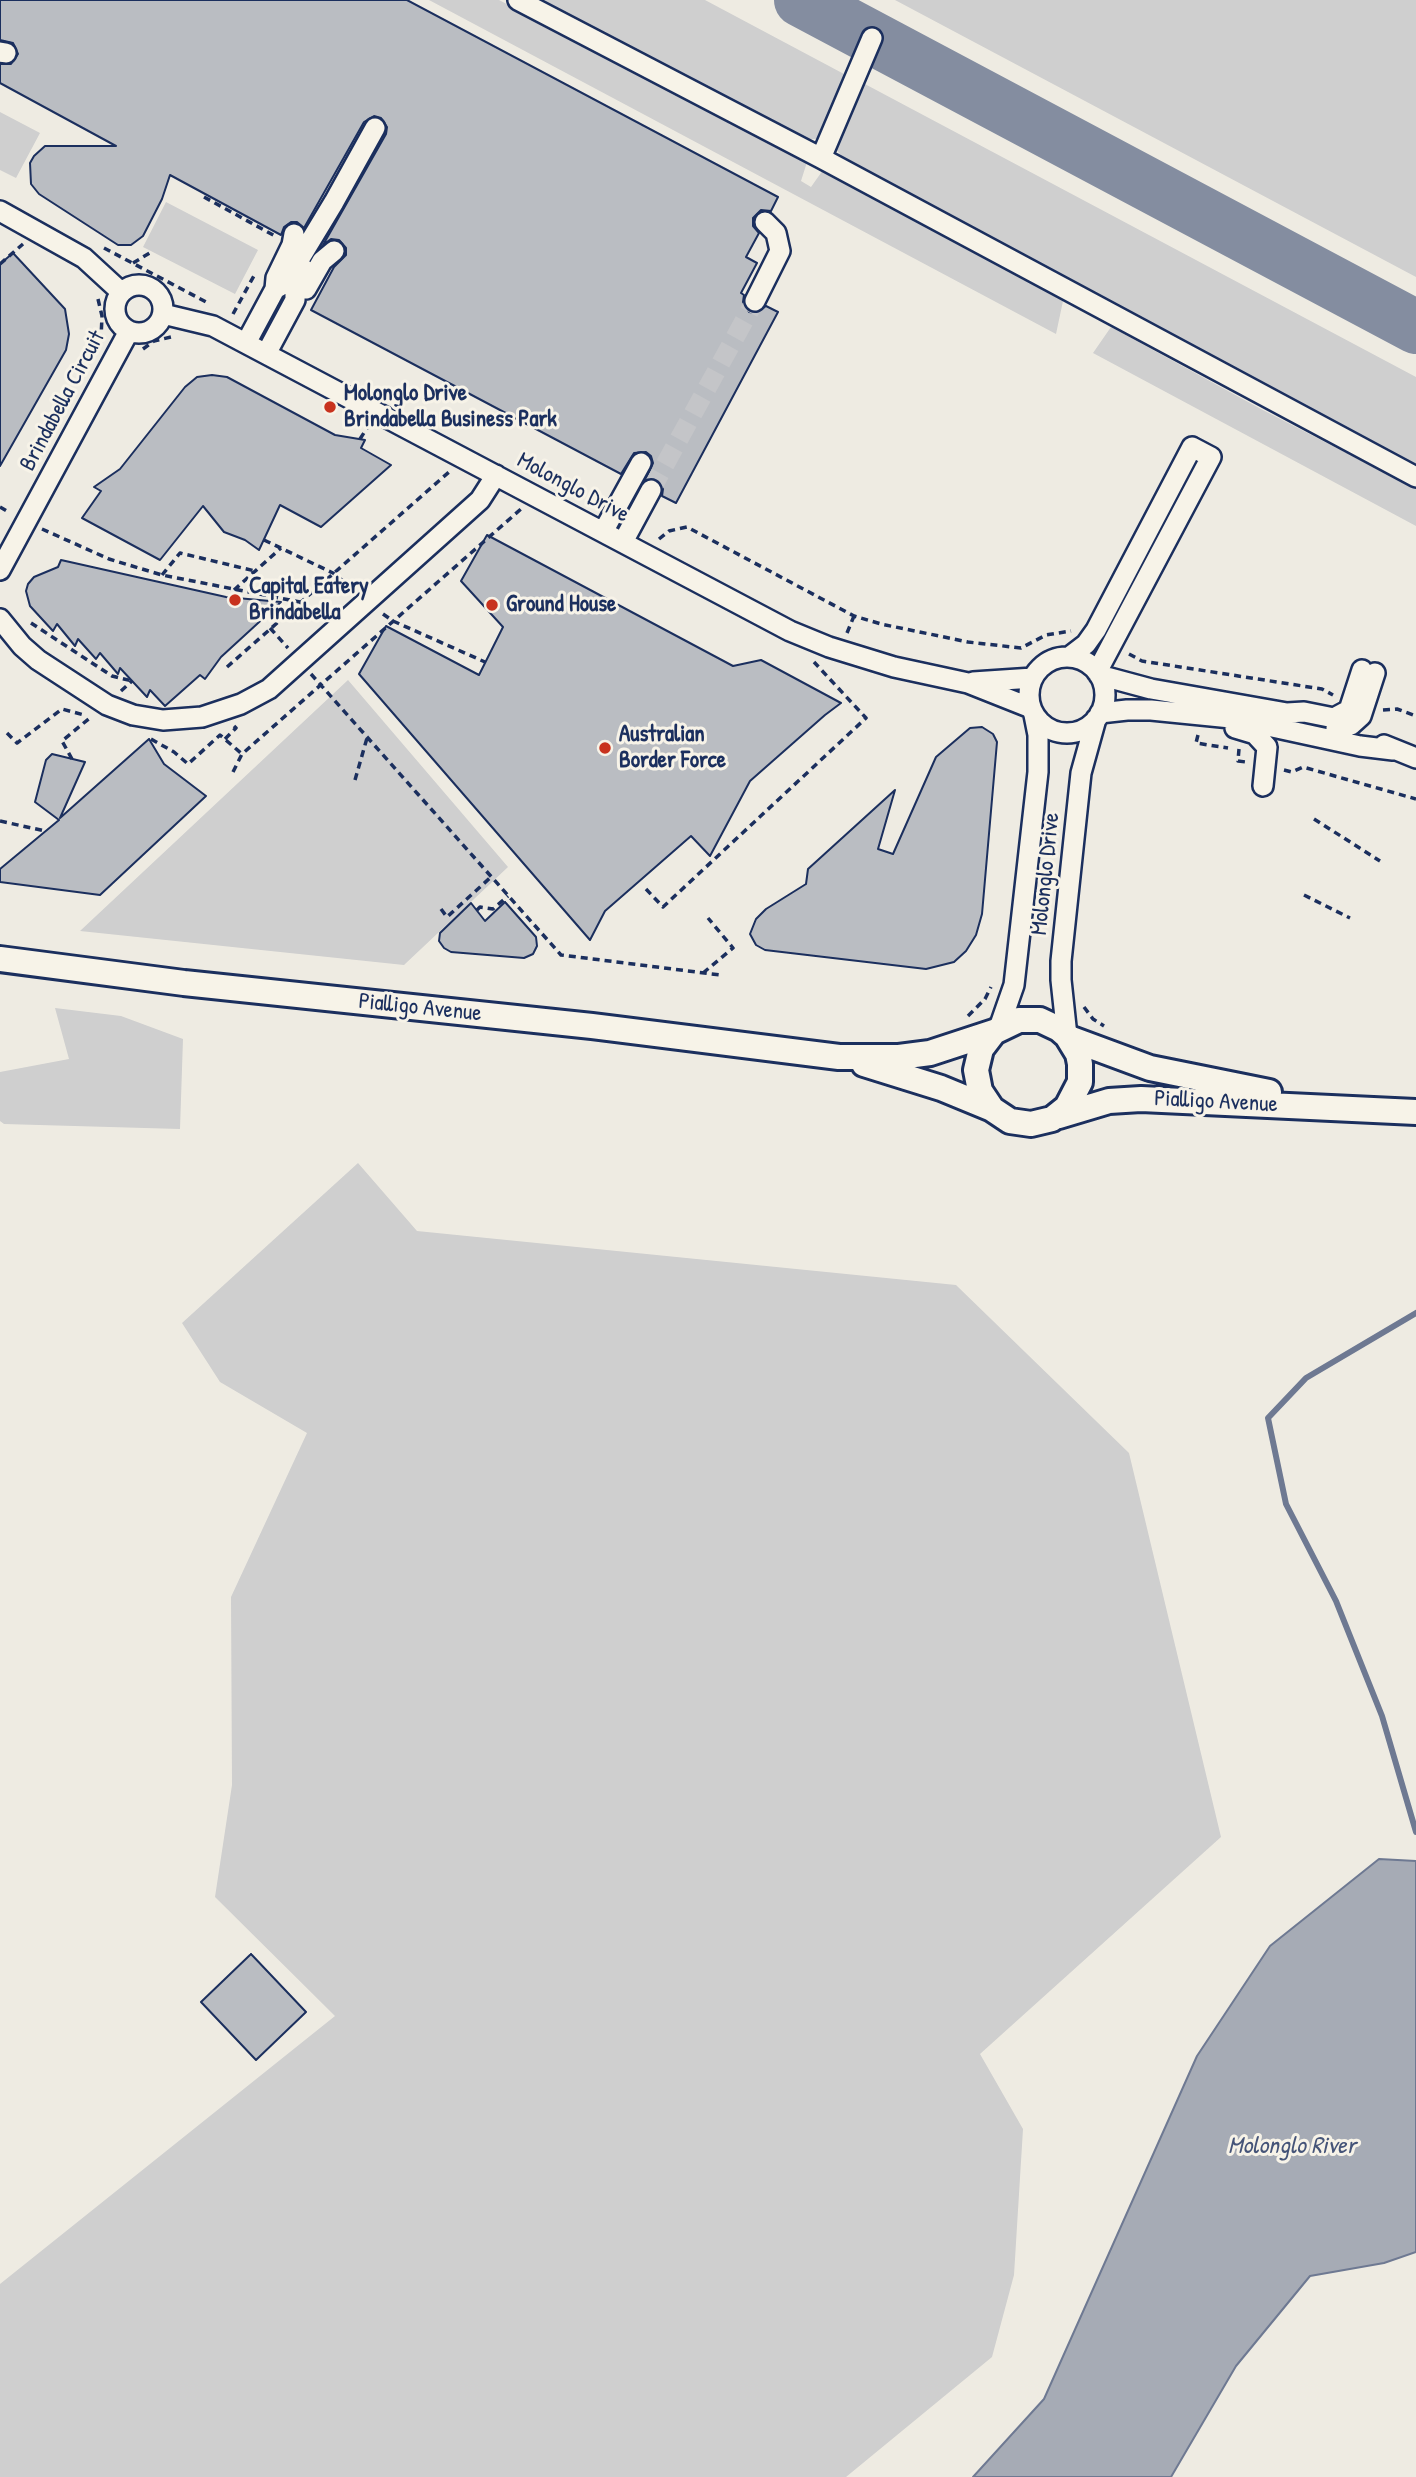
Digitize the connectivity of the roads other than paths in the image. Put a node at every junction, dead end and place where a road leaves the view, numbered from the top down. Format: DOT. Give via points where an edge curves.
graph roads {
  1 [pos="518,0"];
  2 [pos="872,38"];
  3 [pos="375,128"];
  4 [pos="821,158"];
  5 [pos="334,202"];
  6 [pos="0,211"];
  7 [pos="765,222"];
  8 [pos="287,238"];
  9 [pos="334,251"];
  10 [pos="275,289"];
  11 [pos="121,292"];
  12 [pos="295,300"];
  13 [pos="755,300"];
  14 [pos="163,314"];
  15 [pos="129,331"];
  16 [pos="246,343"];
  17 [pos="267,354"];
  18 [pos="641,463"];
  19 [pos="496,475"];
  20 [pos="1416,477"];
  21 [pos="651,490"];
  22 [pos="603,532"];
  23 [pos="622,542"];
  24 [pos="1159,555"];
  25 [pos="0,570"];
  26 [pos="0,619"];
  27 [pos="0,643"];
  28 [pos="1069,657"];
  29 [pos="38,660"];
  30 [pos="1096,671"];
  31 [pos="1369,671"];
  32 [pos="1033,678"];
  33 [pos="968,683"];
  34 [pos="1357,710"];
  35 [pos="1033,711"];
  36 [pos="1287,713"];
  37 [pos="1098,716"];
  38 [pos="1201,716"];
  39 [pos="1255,722"];
  40 [pos="1332,728"];
  41 [pos="1393,750"];
  42 [pos="1416,758"];
  43 [pos="0,959"];
  44 [pos="997,1030"];
  45 [pos="1068,1037"];
  46 [pos="839,1057"];
  47 [pos="992,1109"];
  48 [pos="1384,1110"];
  49 [pos="1416,1112"];
  50 [pos="1052,1119"];
  1 -- 4 [label="street"];
  2 -- 4 [label="street"];
  3 -- 5 [label="street"];
  4 -- 20 [label="street"];
  5 -- 10 [label="street" via="285,282"];
  5 -- 12 [label="street" via="295,288"];
  6 -- 11 [label="street" via="84,258"];
  7 -- 13 [label="street" via="776,233 780,251"];
  8 -- 10 [label="street"];
  9 -- 12 [label="street"];
  10 -- 16 [label="street"];
  11 -- 14 [label="street" via="137,284 155,289 161,296"];
  11 -- 15 [label="street" via="116,301 117,320"];
  12 -- 17 [label="street"];
  14 -- 15 [label="street" via="152,330"];
  14 -- 16 [label="street, Molonglo Drive" via="213,326"];
  15 -- 25 [label="street, Brindabella Circuit"];
  16 -- 17 [label="street, Molonglo Drive"];
  17 -- 19 [label="street, Molonglo Drive"];
  18 -- 22 [label="street"];
  19 -- 22 [label="street, Molonglo Drive"];
  19 -- 29 [label="street" via="480,500 259,696 202,717 145,718 89,695"];
  21 -- 23 [label="street"];
  22 -- 23 [label="street, Molonglo Drive"];
  23 -- 33 [label="street, Molonglo Drive" via="829,647"];
  24 -- 28 [label="street" via="1201,452 1130,565 1093,635"];
  24 -- 30 [label="street"];
  24 -- 30 [label="street" via="1135,578 1102,640"];
  26 -- 29 [label="street"];
  27 -- 29 [label="street"];
  28 -- 30 [label="street"];
  28 -- 32 [label="street" via="1048,662"];
  30 -- 36 [label="street" via="1151,689"];
  30 -- 37 [label="street" via="1105,698"];
  31 -- 34 [label="street"];
  32 -- 33 [label="street, Molonglo Drive"];
  32 -- 35 [label="street" via="1029,698"];
  33 -- 35 [label="street, Molonglo Drive"];
  34 -- 36 [label="street" via="1334,718"];
  34 -- 40 [label="street" via="1358,720"];
  35 -- 37 [label="street" via="1042,724 1064,733 1087,727"];
  35 -- 44 [label="street, Molonglo Drive" via="1038,772 1006,975 1011,996"];
  36 -- 40 [label="street"];
  37 -- 38 [label="street" via="1138,710"];
  37 -- 45 [label="street, Molonglo Drive" via="1081,773 1061,961"];
  38 -- 39 [label="street"];
  38 -- 39 [label="street" via="1252,733 1265,743 1268,787 1278,741 1269,729"];
  39 -- 41 [label="street"];
  40 -- 41 [label="street"];
  41 -- 42 [label="street"];
  43 -- 46 [label="main road, Pialligo Avenue"];
  44 -- 45 [label="main road" via="1029,1019 1050,1024"];
  44 -- 46 [label="main road, Pialligo Avenue" via="920,1055"];
  44 -- 47 [label="main road" via="981,1049 976,1070 980,1091"];
  45 -- 48 [label="main road, Pialligo Avenue" via="1169,1072"];
  45 -- 50 [label="main road" via="1078,1054 1080,1082 1067,1107"];
  46 -- 47 [label="main road, Pialligo Avenue"];
  47 -- 50 [label="main road" via="1020,1123"];
  48 -- 49 [label="main road, Pialligo Avenue"];
  48 -- 50 [label="main road, Pialligo Avenue" via="1125,1099"];
}
